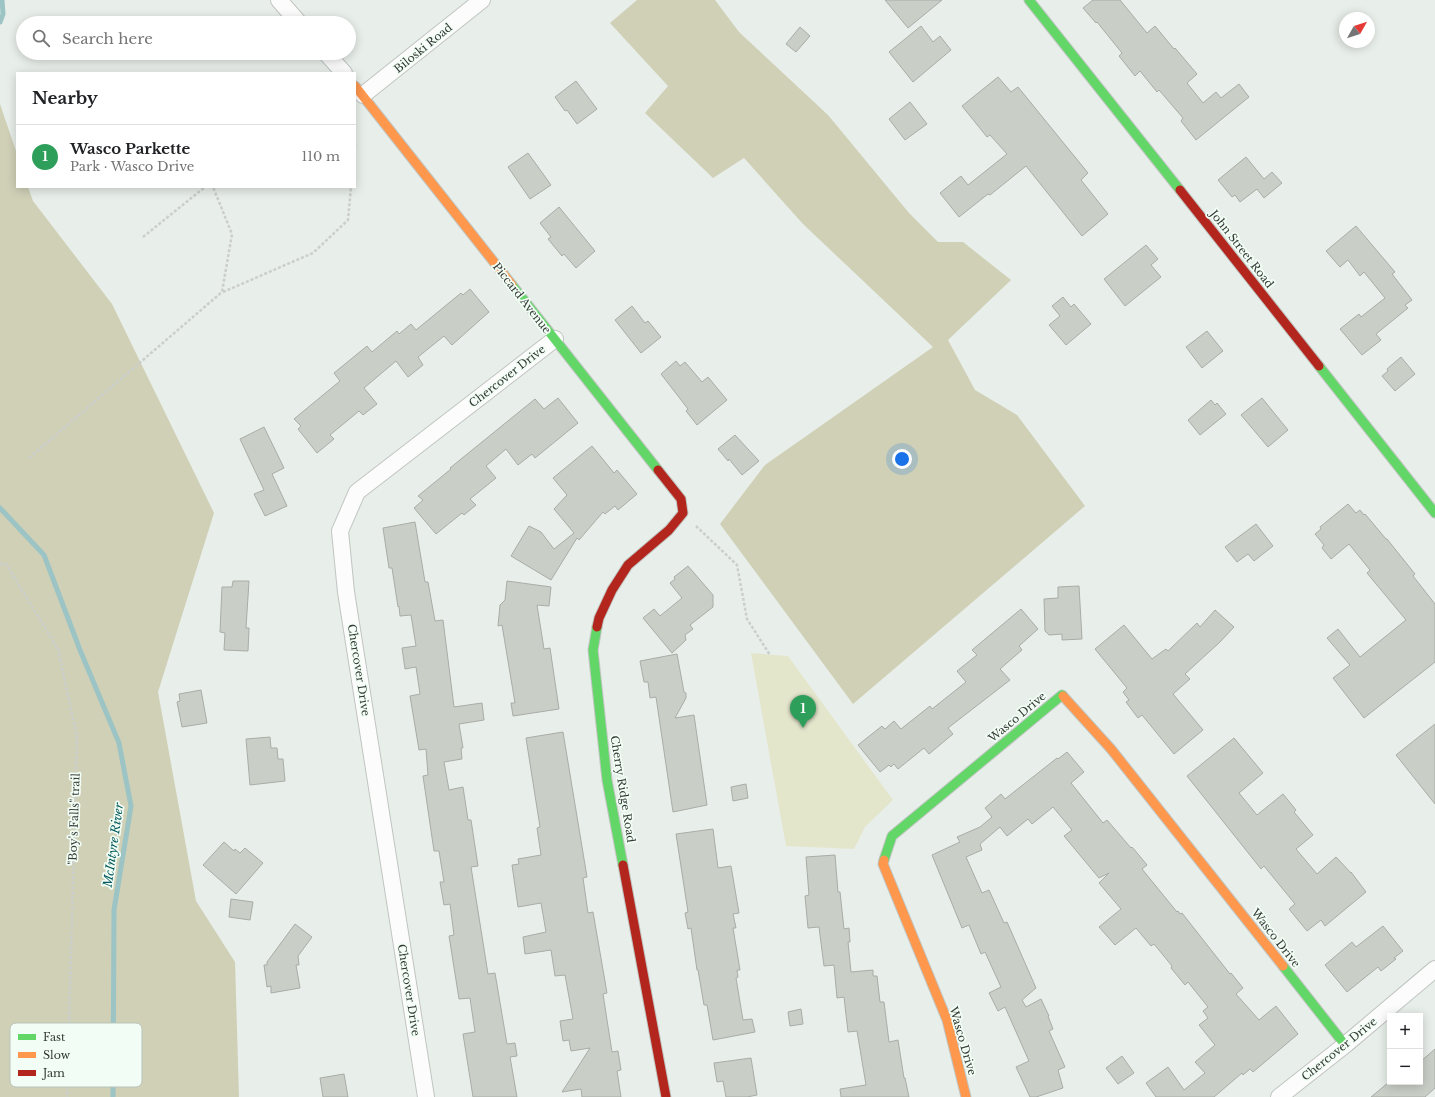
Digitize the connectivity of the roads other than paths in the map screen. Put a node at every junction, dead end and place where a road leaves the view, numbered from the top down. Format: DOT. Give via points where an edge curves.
graph roads {
  1 [pos="279,0"];
  2 [pos="482,0"];
  3 [pos="1029,0"];
  4 [pos="293,16"];
  5 [pos="332,60"];
  6 [pos="343,72"];
  7 [pos="359,90"];
  8 [pos="555,339"];
  9 [pos="683,513"];
  10 [pos="1435,513"];
  11 [pos="1435,969"];
  12 [pos="1345,1045"];
  13 [pos="426,1097"];
  14 [pos="666,1097"];
  15 [pos="966,1097"];
  16 [pos="1279,1097"];
  1 -- 4 [label="street"];
  2 -- 7 [label="street, Biloski Road"];
  3 -- 10 [label="street, John Street Road"];
  5 -- 6 [label="street"];
  7 -- 8 [label="street, Piccard Avenue"];
  8 -- 9 [label="street, Piccard Avenue" via="681,499"];
  8 -- 13 [label="street, Chercover Drive" via="357,492 340,531 346,592"];
  9 -- 14 [label="street, Cherry Ridge Road" via="669,530 628,565 612,590 599,618 593,650 607,780"];
  11 -- 12 [label="street, Chercover Drive"];
  12 -- 15 [label="street, Wasco Drive" via="1111,749 1062,695 892,836 883,864 947,1020"];
  12 -- 16 [label="street, Chercover Drive"];
}
